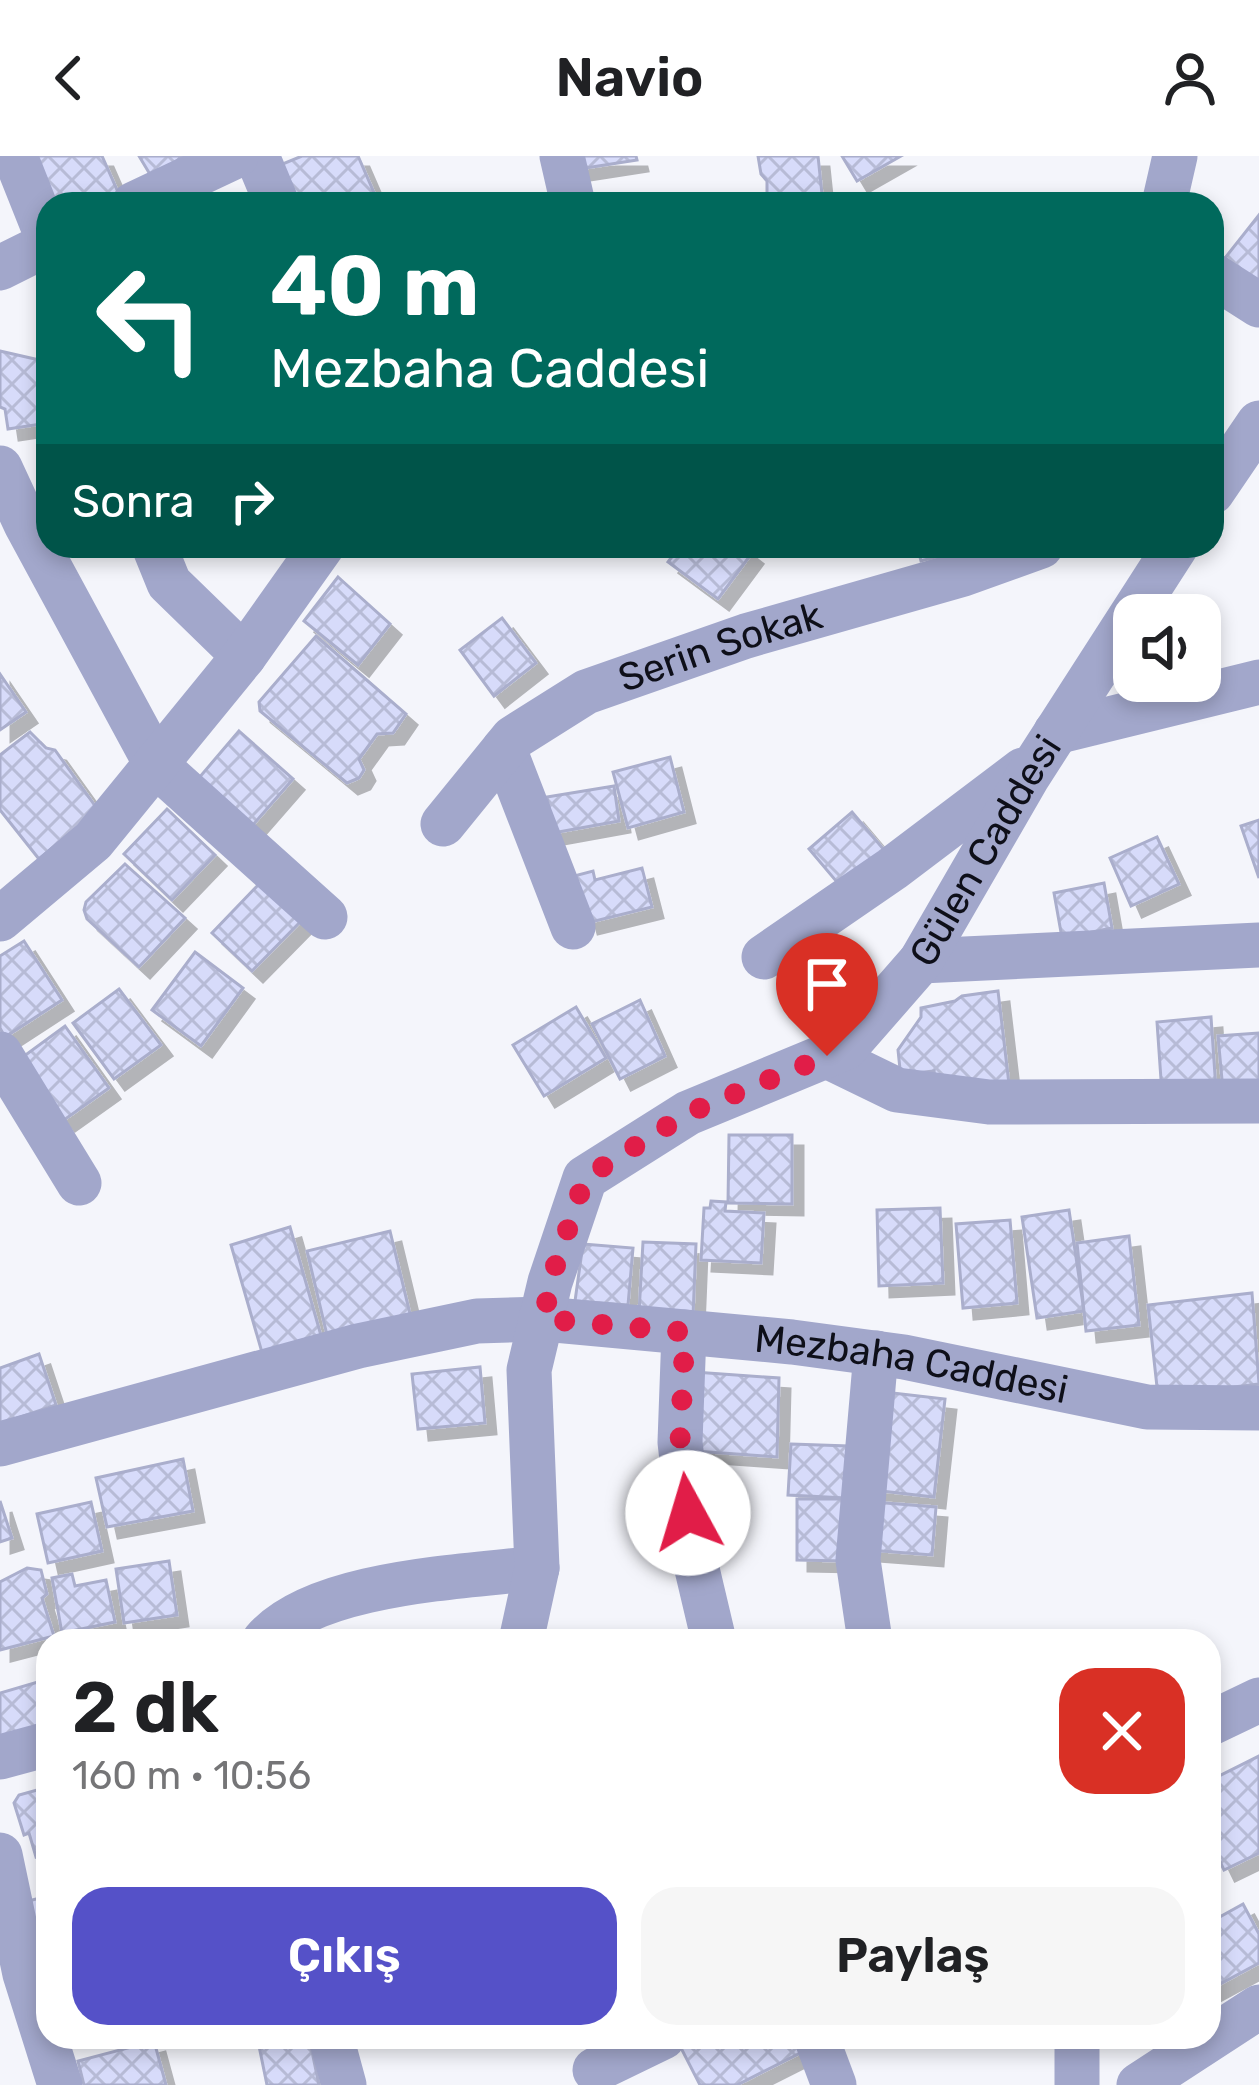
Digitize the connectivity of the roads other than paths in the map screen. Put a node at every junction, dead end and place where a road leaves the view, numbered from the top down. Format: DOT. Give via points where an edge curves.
graph roads {
  1 [pos="15,156"];
  2 [pos="236,156"];
  3 [pos="257,156"];
  4 [pos="562,156"];
  5 [pos="1175,156"];
  6 [pos="160,192"];
  7 [pos="272,192"];
  8 [pos="570,192"];
  9 [pos="1167,192"];
  10 [pos="36,211"];
  11 [pos="36,248"];
  12 [pos="0,268"];
  13 [pos="1224,283"];
  14 [pos="1259,305"];
  15 [pos="1259,423"];
  16 [pos="0,468"];
  17 [pos="1224,474"];
  18 [pos="36,542"];
  19 [pos="44,558"];
  20 [pos="159,558"];
  21 [pos="313,558"];
  22 [pos="1008,558"];
  23 [pos="1168,558"];
  24 [pos="244,656"];
  25 [pos="1259,682"];
  26 [pos="1048,744"];
  27 [pos="504,749"];
  28 [pos="157,766"];
  29 [pos="443,824"];
  30 [pos="326,917"];
  31 [pos="0,919"];
  32 [pos="573,927"];
  33 [pos="1259,945"];
  34 [pos="764,957"];
  35 [pos="921,961"];
  36 [pos="0,1054"];
  37 [pos="827,1056"];
  38 [pos="1259,1101"];
  39 [pos="79,1184"];
  40 [pos="544,1319"];
  41 [pos="685,1332"];
  42 [pos="876,1353"];
  43 [pos="1259,1408"];
  44 [pos="0,1444"];
  45 [pos="537,1568"];
  46 [pos="274,1629"];
  47 [pos="523,1629"];
  48 [pos="711,1629"];
  49 [pos="868,1629"];
  50 [pos="1259,1700"];
  51 [pos="1221,1718"];
  52 [pos="36,1747"];
  53 [pos="0,1757"];
  54 [pos="3,1876"];
  55 [pos="13,1982"];
  56 [pos="1259,2007"];
  57 [pos="36,2032"];
  58 [pos="1221,2032"];
  59 [pos="44,2049"];
  60 [pos="334,2049"];
  61 [pos="632,2049"];
  62 [pos="820,2049"];
  63 [pos="1077,2049"];
  64 [pos="1194,2049"];
  65 [pos="593,2064"];
  66 [pos="60,2085"];
  67 [pos="344,2085"];
  68 [pos="834,2085"];
  69 [pos="1077,2085"];
  70 [pos="1139,2085"];
  1 -- 10 [label="street"];
  2 -- 6 [label="street"];
  3 -- 7 [label="street"];
  4 -- 8 [label="street"];
  5 -- 9 [label="street"];
  11 -- 12 [label="street"];
  13 -- 14 [label="street"];
  15 -- 17 [label="street"];
  16 -- 18 [label="street"];
  19 -- 28 [label="street"];
  20 -- 24 [label="street" via="169,584"];
  21 -- 24 [label="street"];
  22 -- 27 [label="street, Serin Sokak" via="586,692"];
  23 -- 26 [label="street, Gülen Caddesi"];
  24 -- 28 [label="street"];
  25 -- 26 [label="street"];
  26 -- 34 [label="street" via="892,869"];
  26 -- 35 [label="street, Gülen Caddesi"];
  27 -- 29 [label="street, Serin Sokak"];
  27 -- 32 [label="street"];
  28 -- 30 [label="street"];
  28 -- 31 [label="street" via="93,841"];
  33 -- 35 [label="street"];
  35 -- 37 [label="street, Gülen Caddesi" via="845,1048"];
  36 -- 39 [label="street"];
  37 -- 38 [label="street" via="897,1090 988,1102"];
  37 -- 40 [label="street, Gülen Caddesi" via="688,1113 585,1178"];
  40 -- 41 [label="street, Mezbaha Caddesi"];
  40 -- 44 [label="street, Mezbaha Caddesi" via="477,1321 358,1346"];
  40 -- 45 [label="street, Gülen Caddesi" via="529,1370"];
  41 -- 42 [label="street, Mezbaha Caddesi"];
  41 -- 48 [label="street" via="680,1442"];
  42 -- 43 [label="street, Mezbaha Caddesi" via="1147,1407"];
  42 -- 49 [label="street" via="858,1560"];
  45 -- 46 [label="street" via="375,1589 320,1602"];
  45 -- 47 [label="street, Gülen Caddesi"];
  50 -- 51 [label="street"];
  52 -- 53 [label="street"];
  54 -- 55 [label="street"];
  55 -- 57 [label="street"];
  56 -- 58 [label="street"];
  59 -- 66 [label="street"];
  60 -- 67 [label="street"];
  61 -- 65 [label="street"];
  62 -- 68 [label="street"];
  63 -- 69 [label="street"];
  64 -- 70 [label="street"];
}
